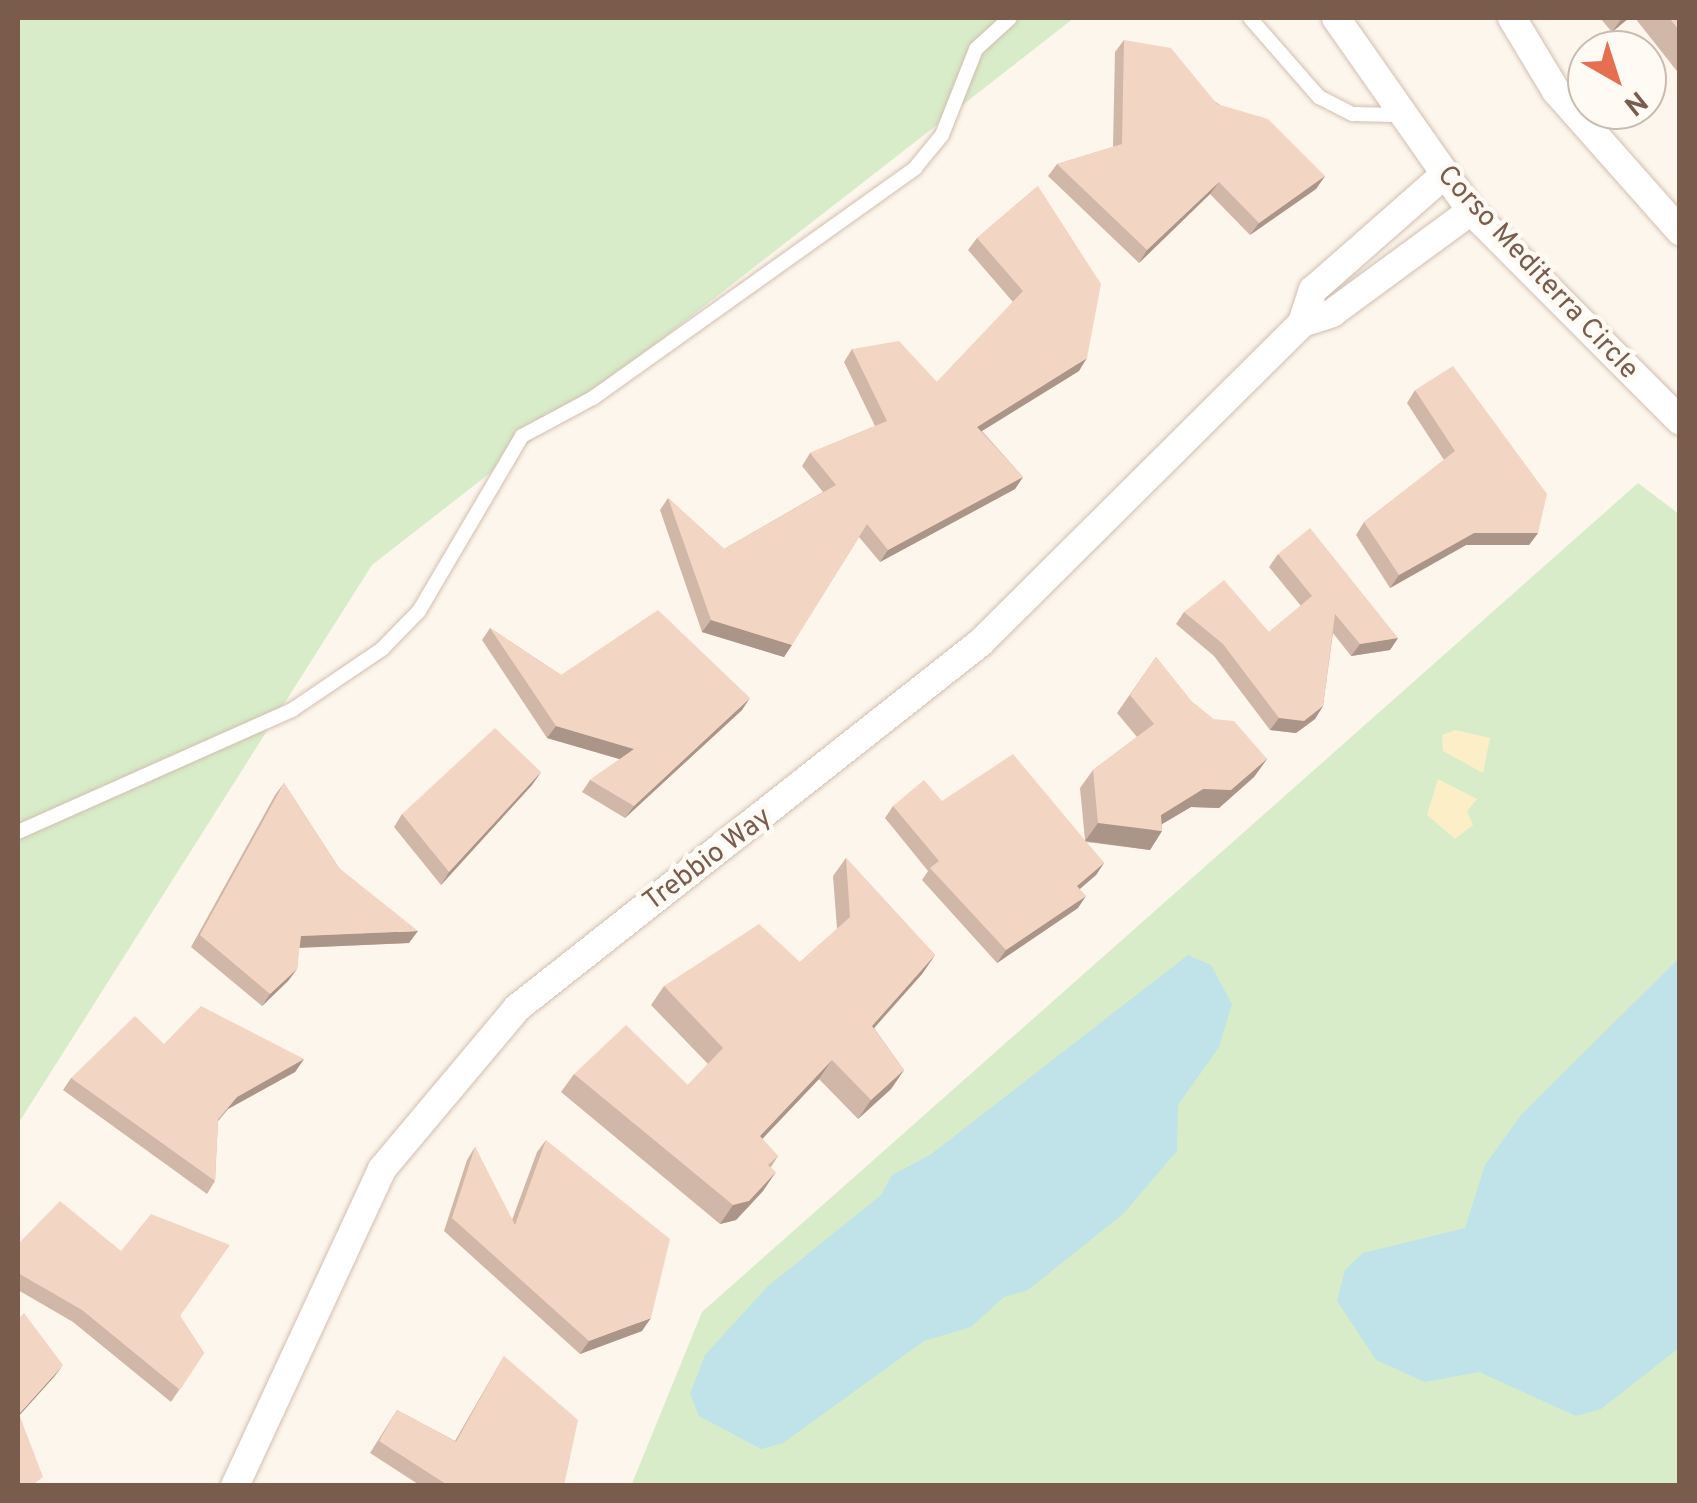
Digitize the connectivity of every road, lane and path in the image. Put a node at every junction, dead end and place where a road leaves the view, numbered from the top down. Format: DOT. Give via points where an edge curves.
graph roads {
  1 [pos="1010,18"];
  2 [pos="1250,18"];
  3 [pos="1336,18"];
  4 [pos="1512,18"];
  5 [pos="1396,114"];
  6 [pos="1444,175"];
  7 [pos="1471,210"];
  8 [pos="1680,232"];
  9 [pos="1302,323"];
  10 [pos="1680,421"];
  11 [pos="18,832"];
  12 [pos="239,1484"];
  1 -- 11 [label="lane" via="976,50 942,135 915,168 593,398 522,436 418,611 382,649 292,710"];
  2 -- 5 [label="lane" via="1318,97 1353,114"];
  3 -- 5 [label="street, Corso Mediterra Circle"];
  4 -- 8 [label="street" via="1556,90"];
  5 -- 6 [label="street, Corso Mediterra Circle"];
  6 -- 7 [label="street, Corso Mediterra Circle"];
  6 -- 9 [label="street, Trebbio Way" via="1313,290"];
  7 -- 9 [label="street, Trebbio Way" via="1332,313"];
  7 -- 10 [label="street, Corso Mediterra Circle"];
  9 -- 12 [label="street, Trebbio Way" via="980,643 517,1008 382,1169"];
}
